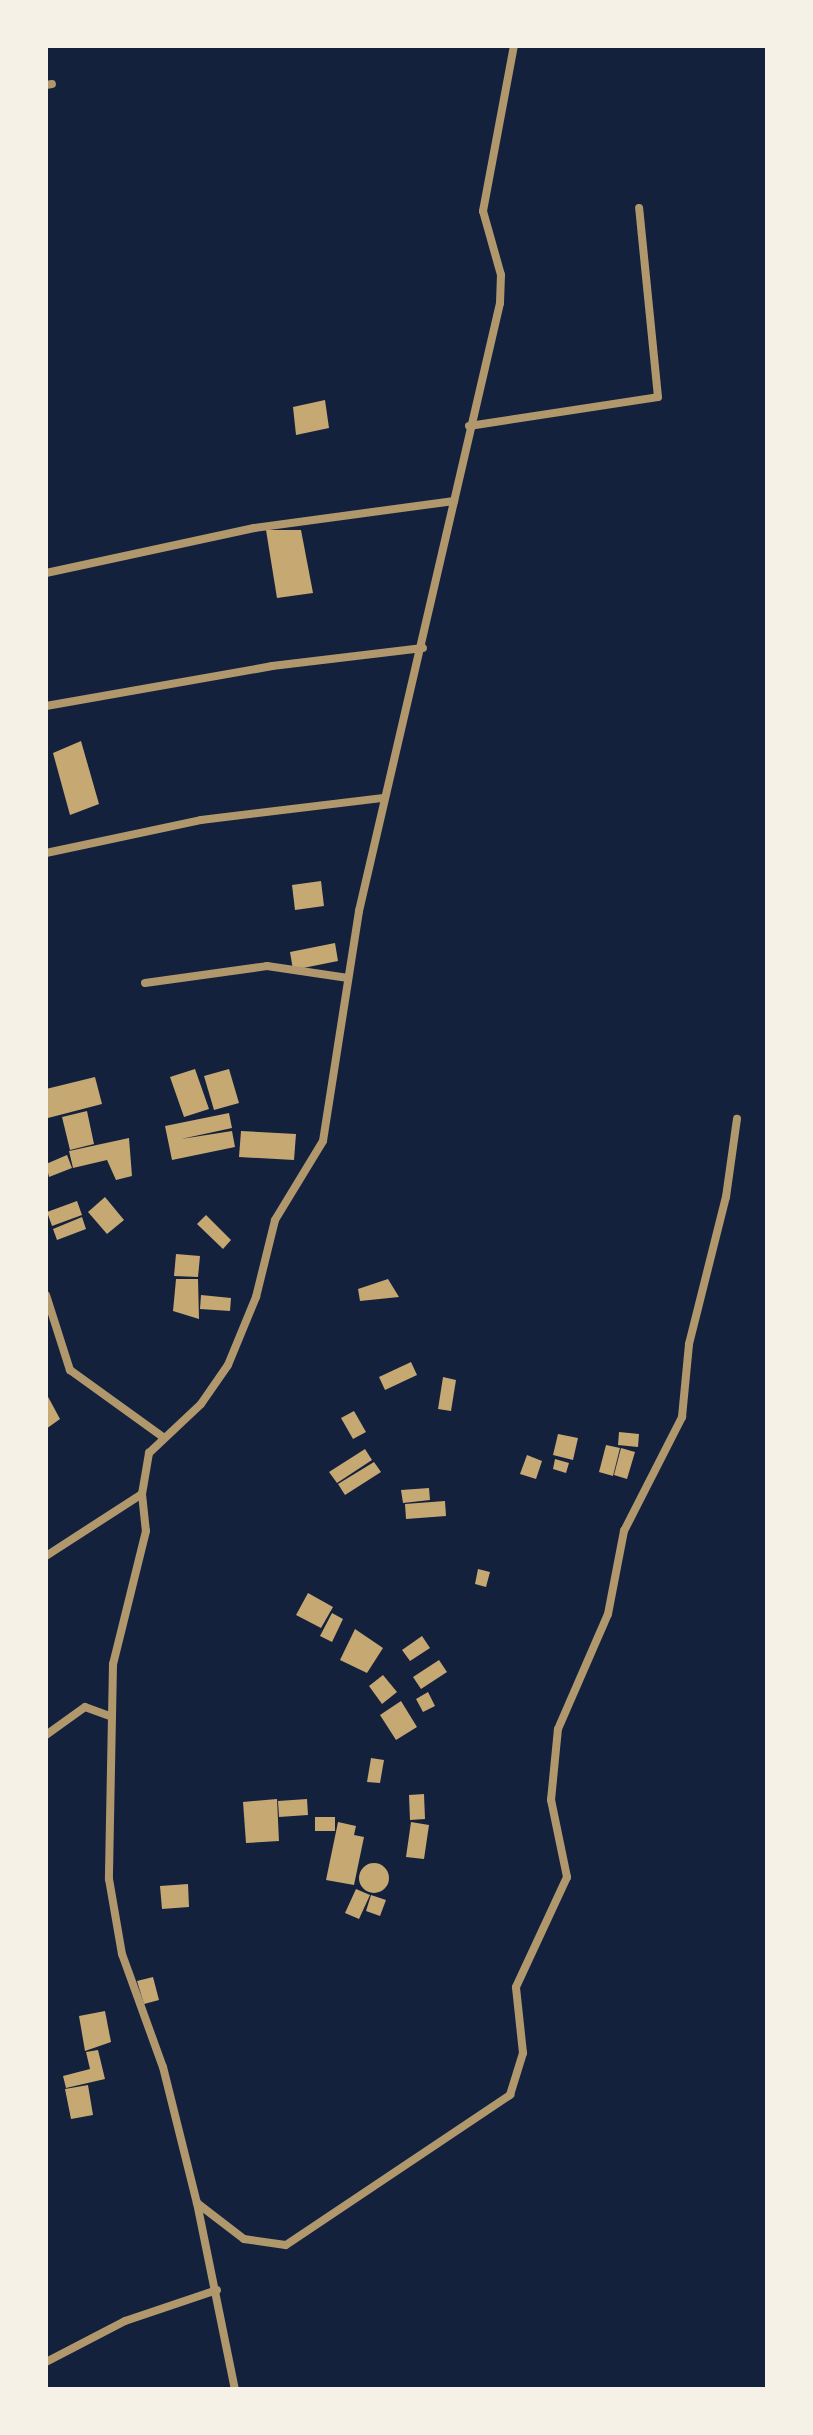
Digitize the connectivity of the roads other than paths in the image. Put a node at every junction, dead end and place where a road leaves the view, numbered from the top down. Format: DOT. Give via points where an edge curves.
graph roads {
  1 [pos="514,46"];
  2 [pos="639,208"];
  3 [pos="469,426"];
  4 [pos="454,501"];
  5 [pos="46,573"];
  6 [pos="423,648"];
  7 [pos="46,706"];
  8 [pos="384,798"];
  9 [pos="46,853"];
  10 [pos="348,978"];
  11 [pos="145,983"];
  12 [pos="737,1119"];
  13 [pos="46,1295"];
  14 [pos="163,1437"];
  15 [pos="142,1494"];
  16 [pos="46,1556"];
  17 [pos="110,1716"];
  18 [pos="46,1735"];
  19 [pos="197,2203"];
  20 [pos="217,2290"];
  21 [pos="46,2362"];
  22 [pos="235,2389"];
  1 -- 3 [label="street" via="483,211 500,264 500,303"];
  2 -- 3 [label="street" via="658,397"];
  3 -- 4 [label="street"];
  4 -- 5 [label="street" via="254,528"];
  4 -- 6 [label="street"];
  6 -- 7 [label="street"];
  6 -- 8 [label="street"];
  8 -- 9 [label="street" via="201,820"];
  8 -- 10 [label="street"];
  10 -- 11 [label="street" via="267,966"];
  10 -- 14 [label="street" via="320,1149 275,1220 256,1297 228,1365 201,1404"];
  12 -- 19 [label="street" via="689,1344 682,1417 624,1531 608,1614 558,1729 551,1800 567,1877 516,1987 523,2053 510,2095 286,2245 244,2239"];
  13 -- 14 [label="street" via="70,1370"];
  14 -- 15 [label="street" via="149,1453"];
  15 -- 16 [label="street"];
  15 -- 17 [label="street" via="146,1531 122,1613"];
  17 -- 18 [label="street" via="85,1707"];
  17 -- 19 [label="street" via="109,1879 122,1954 163,2067"];
  19 -- 20 [label="street"];
  20 -- 21 [label="street" via="125,2321"];
  20 -- 22 [label="street"];
}
